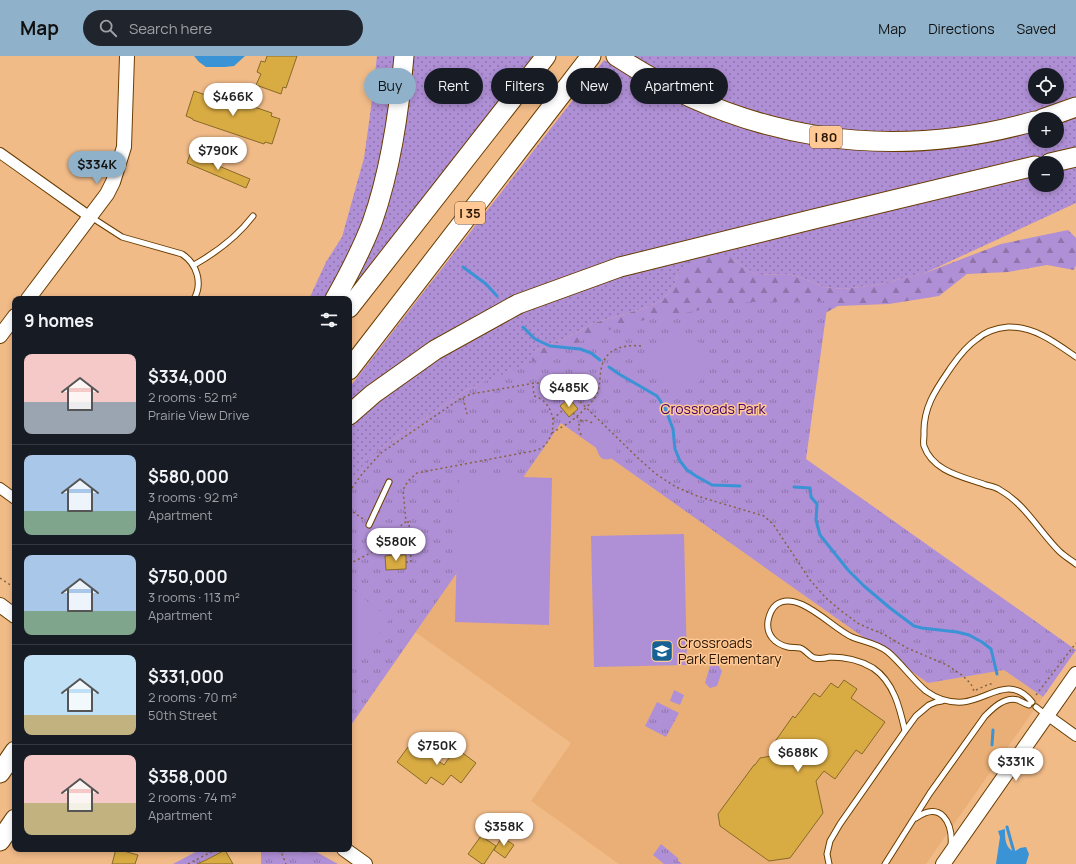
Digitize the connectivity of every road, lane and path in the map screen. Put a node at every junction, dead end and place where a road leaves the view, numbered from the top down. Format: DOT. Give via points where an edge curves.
graph roads {
  1 [pos="127,56"];
  2 [pos="404,56"];
  3 [pos="546,56"];
  4 [pos="591,56"];
  5 [pos="622,60"];
  6 [pos="1076,107"];
  7 [pos="1062,112"];
  8 [pos="1028,123"];
  9 [pos="0,153"];
  10 [pos="1076,157"];
  11 [pos="1064,160"];
  12 [pos="1028,168"];
  13 [pos="253,216"];
  14 [pos="90,217"];
  15 [pos="194,265"];
  16 [pos="30,296"];
  17 [pos="196,296"];
  18 [pos="337,296"];
  19 [pos="352,304"];
  20 [pos="12,320"];
  21 [pos="0,336"];
  22 [pos="641,346"];
  23 [pos="1076,357"];
  24 [pos="352,366"];
  25 [pos="533,383"];
  26 [pos="463,398"];
  27 [pos="586,407"];
  28 [pos="563,410"];
  29 [pos="352,412"];
  30 [pos="574,413"];
  31 [pos="467,414"];
  32 [pos="576,416"];
  33 [pos="554,419"];
  34 [pos="580,421"];
  35 [pos="593,423"];
  36 [pos="552,433"];
  37 [pos="581,435"];
  38 [pos="389,482"];
  39 [pos="0,488"];
  40 [pos="352,488"];
  41 [pos="12,497"];
  42 [pos="352,511"];
  43 [pos="406,522"];
  44 [pos="369,524"];
  45 [pos="385,542"];
  46 [pos="393,555"];
  47 [pos="352,562"];
  48 [pos="406,562"];
  49 [pos="1076,564"];
  50 [pos="0,578"];
  51 [pos="12,586"];
  52 [pos="0,605"];
  53 [pos="12,614"];
  54 [pos="1076,642"];
  55 [pos="1076,674"];
  56 [pos="974,691"];
  57 [pos="1036,696"];
  58 [pos="945,701"];
  59 [pos="1042,711"];
  60 [pos="904,731"];
  61 [pos="1076,736"];
  62 [pos="12,756"];
  63 [pos="0,773"];
  64 [pos="912,821"];
  65 [pos="12,823"];
  66 [pos="0,841"];
  67 [pos="211,852"];
  68 [pos="281,852"];
  69 [pos="348,852"];
  70 [pos="945,860"];
  71 [pos="188,864"];
  72 [pos="286,864"];
  73 [pos="365,864"];
  74 [pos="829,864"];
  75 [pos="885,864"];
  1 -- 14 [label="street" via="124,147 113,182"];
  2 -- 18 [label="highway" via="400,101 384,181 372,223"];
  3 -- 19 [label="highway, I 35"];
  4 -- 24 [label="highway, I 35"];
  5 -- 8 [label="highway, I 80" via="655,80 701,102 749,120 799,133 843,139 902,142 953,139"];
  6 -- 7 [label="highway"];
  9 -- 14 [label="street"];
  10 -- 11 [label="highway"];
  12 -- 29 [label="highway" via="620,267 533,298 435,350 373,394"];
  13 -- 15 [label="lane" via="228,243"];
  14 -- 15 [label="lane" via="122,237 182,254"];
  14 -- 16 [label="street"];
  15 -- 17 [label="lane" via="198,278"];
  20 -- 21 [label="street"];
  22 -- 27 [label="path" via="626,345 609,354 601,368 598,394"];
  23 -- 49 [label="lane" via="1049,339 1031,331 1007,327 990,331 976,339 963,352 935,391 923,422 924,446 938,465 949,473 1000,490 1019,504 1060,551"];
  25 -- 26 [label="path" via="471,394"];
  25 -- 27 [label="path" via="548,382 562,385"];
  25 -- 33 [label="path" via="534,396 547,403"];
  26 -- 31 [label="path"];
  26 -- 40 [label="path" via="381,453"];
  27 -- 32 [label="path"];
  27 -- 56 [label="path" via="663,480 697,496 758,513 769,519 810,580 840,610 859,624 952,668 971,684"];
  28 -- 33 [label="path"];
  30 -- 32 [label="path"];
  32 -- 34 [label="path"];
  32 -- 36 [label="path" via="571,422"];
  33 -- 36 [label="path"];
  34 -- 35 [label="path" via="589,420"];
  34 -- 37 [label="path" via="578,427"];
  36 -- 43 [label="path" via="545,445 533,452 417,473 408,480 403,490"];
  38 -- 44 [label="lane"];
  39 -- 41 [label="street"];
  42 -- 44 [label="path"];
  43 -- 45 [label="path"];
  43 -- 48 [label="path" via="409,522 411,562"];
  44 -- 45 [label="path"];
  45 -- 46 [label="path"];
  45 -- 47 [label="path"];
  50 -- 51 [label="path"];
  52 -- 53 [label="street"];
  54 -- 57 [label="path"];
  55 -- 59 [label="street"];
  58 -- 60 [label="lane" via="929,706 916,716"];
  58 -- 60 [label="lane" via="927,692 900,663 877,645 851,637 797,602 789,601 775,606 768,625 773,639 782,645 800,648 814,658 839,657 864,663 875,669 894,694"];
  58 -- 64 [label="lane" via="964,702 1002,689 1010,689 1027,696 1031,703 1012,699 994,707 985,716"];
  59 -- 61 [label="street"];
  59 -- 70 [label="street"];
  60 -- 74 [label="lane" via="830,841 827,854"];
  62 -- 63 [label="highway"];
  64 -- 70 [label="lane" via="930,811 942,815 947,820 952,837 951,849"];
  64 -- 75 [label="lane"];
  65 -- 66 [label="highway"];
  67 -- 71 [label="path"];
  68 -- 72 [label="path"];
  69 -- 73 [label="street"];
}
